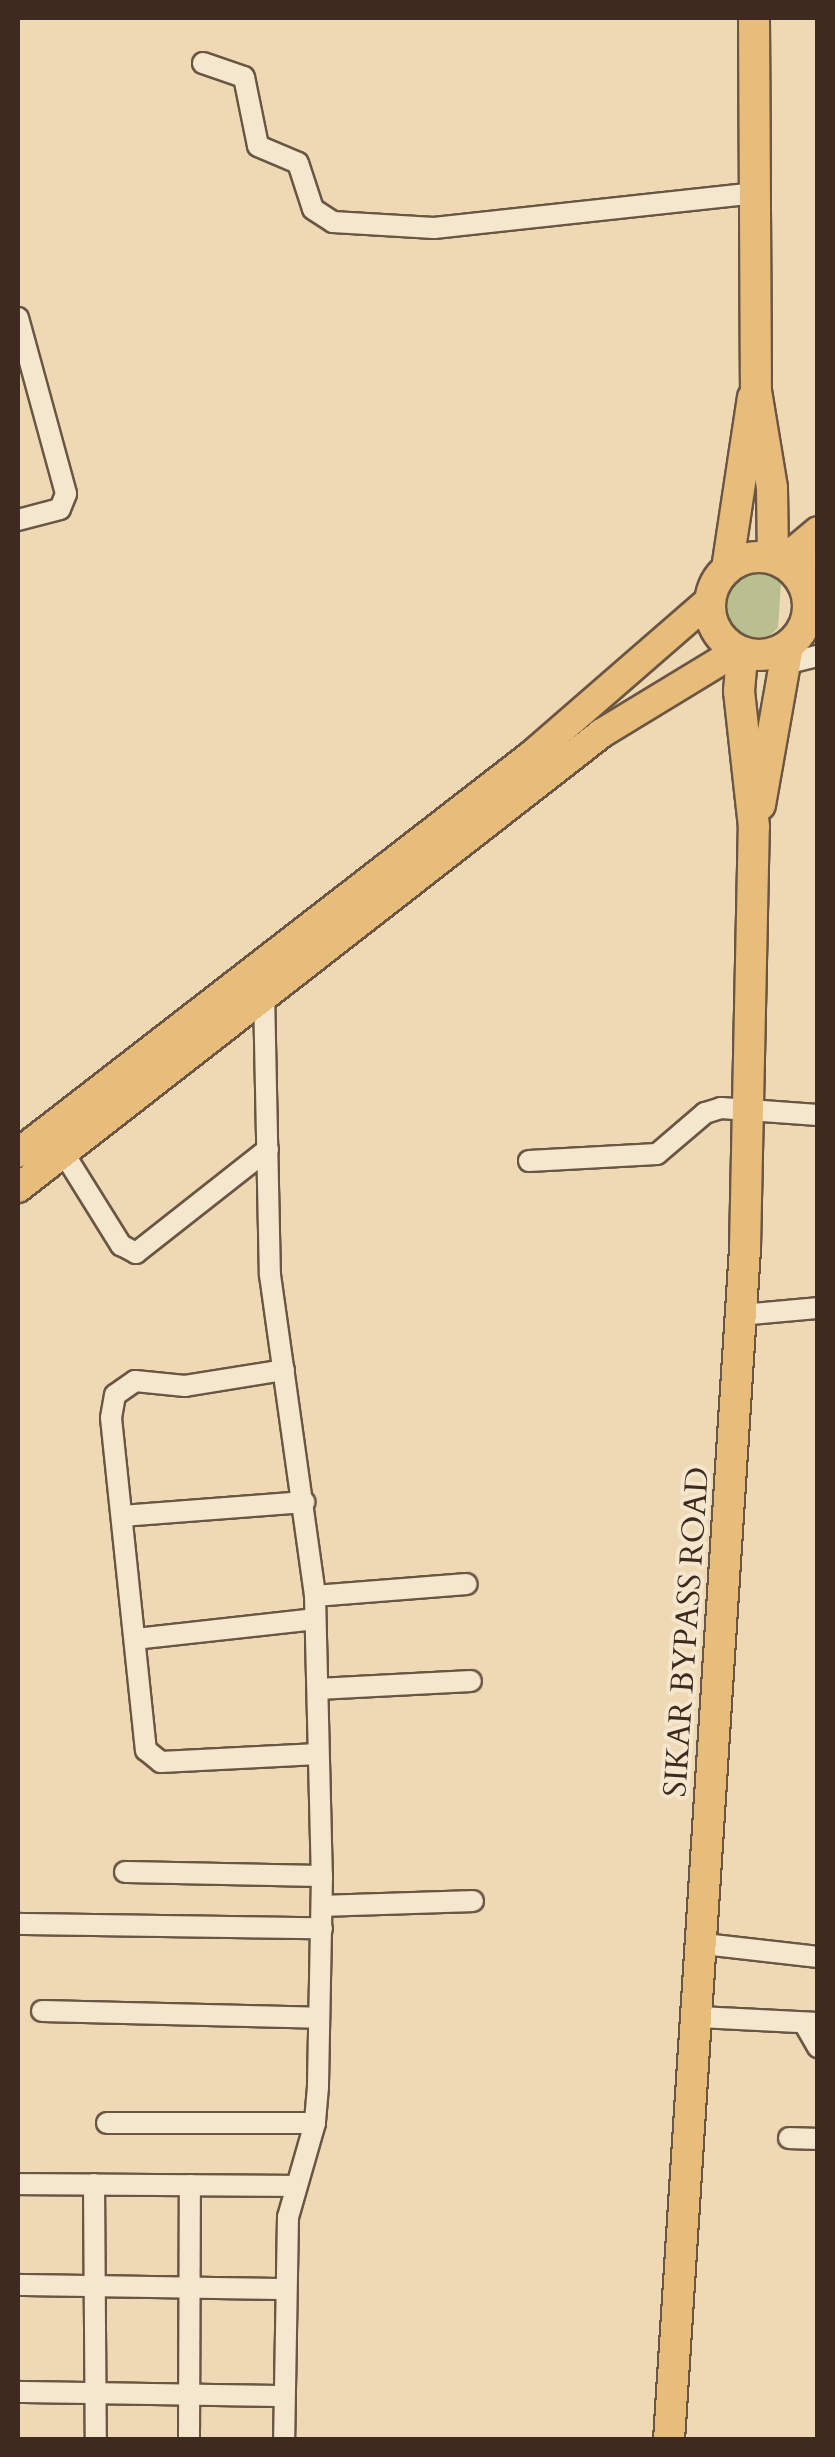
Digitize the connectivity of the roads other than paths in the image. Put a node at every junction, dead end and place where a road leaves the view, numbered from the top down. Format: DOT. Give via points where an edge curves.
graph roads {
  1 [pos="754,18"];
  2 [pos="203,63"];
  3 [pos="756,193"];
  4 [pos="18,318"];
  5 [pos="756,391"];
  6 [pos="27,393"];
  7 [pos="18,520"];
  8 [pos="818,531"];
  9 [pos="793,565"];
  10 [pos="727,569"];
  11 [pos="710,600"];
  12 [pos="739,652"];
  13 [pos="797,655"];
  14 [pos="754,827"];
  15 [pos="264,994"];
  16 [pos="748,1108"];
  17 [pos="818,1115"];
  18 [pos="268,1149"];
  19 [pos="63,1152"];
  20 [pos="18,1153"];
  21 [pos="529,1161"];
  22 [pos="18,1188"];
  23 [pos="818,1308"];
  24 [pos="741,1315"];
  25 [pos="284,1370"];
  26 [pos="304,1502"];
  27 [pos="122,1516"];
  28 [pos="468,1584"];
  29 [pos="315,1596"];
  30 [pos="316,1619"];
  31 [pos="135,1639"];
  32 [pos="471,1682"];
  33 [pos="318,1689"];
  34 [pos="318,1754"];
  35 [pos="125,1872"];
  36 [pos="322,1876"];
  37 [pos="472,1902"];
  38 [pos="322,1906"];
  39 [pos="18,1924"];
  40 [pos="322,1928"];
  41 [pos="704,1944"];
  42 [pos="818,1958"];
  43 [pos="42,2011"];
  44 [pos="699,2017"];
  45 [pos="319,2018"];
  46 [pos="811,2023"];
  47 [pos="818,2048"];
  48 [pos="106,2123"];
  49 [pos="315,2124"];
  50 [pos="789,2138"];
  51 [pos="818,2140"];
  52 [pos="18,2184"];
  53 [pos="94,2184"];
  54 [pos="190,2186"];
  55 [pos="294,2186"];
  56 [pos="18,2286"];
  57 [pos="95,2288"];
  58 [pos="190,2288"];
  59 [pos="286,2289"];
  60 [pos="18,2392"];
  61 [pos="96,2394"];
  62 [pos="191,2395"];
  63 [pos="284,2396"];
  64 [pos="96,2440"];
  65 [pos="190,2440"];
  66 [pos="284,2440"];
  67 [pos="668,2440"];
  1 -- 3 [label="highway, SIKAR BYPASS ROAD"];
  2 -- 3 [label="street" via="244,76 258,146 298,163 313,210 333,222 434,228"];
  3 -- 5 [label="highway, SIKAR BYPASS ROAD"];
  4 -- 6 [label="street"];
  5 -- 9 [label="highway, SIKAR BYPASS ROAD"];
  5 -- 10 [label="highway, SIKAR BYPASS ROAD" via="743,438"];
  6 -- 7 [label="street" via="66,503"];
  8 -- 9 [label="main road"];
  9 -- 10 [label="highway" via="748,558"];
  9 -- 13 [label="highway, SIKAR BYPASS ROAD" via="808,607"];
  10 -- 11 [label="highway, SIKAR BYPASS ROAD"];
  11 -- 12 [label="highway" via="719,635"];
  11 -- 20 [label="main road" via="534,754"];
  12 -- 13 [label="highway"];
  12 -- 14 [label="highway, SIKAR BYPASS ROAD"];
  12 -- 15 [label="main road" via="602,733"];
  13 -- 14 [label="highway, SIKAR BYPASS ROAD"];
  14 -- 16 [label="highway, SIKAR BYPASS ROAD"];
  15 -- 18 [label="street"];
  15 -- 19 [label="main road"];
  16 -- 17 [label="street"];
  16 -- 21 [label="street" via="705,1113 657,1154"];
  16 -- 24 [label="highway, SIKAR BYPASS ROAD"];
  18 -- 19 [label="street" via="136,1254 120,1245"];
  18 -- 25 [label="street" via="270,1275"];
  19 -- 22 [label="main road"];
  23 -- 24 [label="street"];
  24 -- 41 [label="highway, SIKAR BYPASS ROAD"];
  25 -- 26 [label="street"];
  25 -- 27 [label="street" via="184,1386 123,1386 110,1406"];
  26 -- 27 [label="street"];
  26 -- 29 [label="street"];
  27 -- 31 [label="street"];
  28 -- 29 [label="street"];
  29 -- 30 [label="street"];
  30 -- 31 [label="street"];
  30 -- 33 [label="street"];
  31 -- 34 [label="street" via="152,1759"];
  32 -- 33 [label="street"];
  33 -- 34 [label="street"];
  34 -- 36 [label="street"];
  35 -- 36 [label="street"];
  36 -- 38 [label="street"];
  37 -- 38 [label="street"];
  38 -- 40 [label="street"];
  39 -- 40 [label="street"];
  40 -- 45 [label="street"];
  41 -- 42 [label="street"];
  41 -- 44 [label="highway, SIKAR BYPASS ROAD"];
  43 -- 45 [label="street"];
  44 -- 46 [label="street"];
  44 -- 67 [label="highway, SIKAR BYPASS ROAD"];
  45 -- 49 [label="street"];
  46 -- 47 [label="street"];
  48 -- 49 [label="street"];
  49 -- 55 [label="street"];
  50 -- 51 [label="street"];
  52 -- 53 [label="street"];
  53 -- 54 [label="street"];
  53 -- 57 [label="street"];
  54 -- 55 [label="street"];
  54 -- 58 [label="street"];
  55 -- 59 [label="street"];
  56 -- 57 [label="street"];
  57 -- 58 [label="street"];
  57 -- 61 [label="street"];
  58 -- 59 [label="street"];
  58 -- 62 [label="street"];
  59 -- 63 [label="street"];
  60 -- 61 [label="street"];
  61 -- 62 [label="street"];
  61 -- 64 [label="street"];
  62 -- 63 [label="street"];
  62 -- 65 [label="street"];
  63 -- 66 [label="street"];
}
